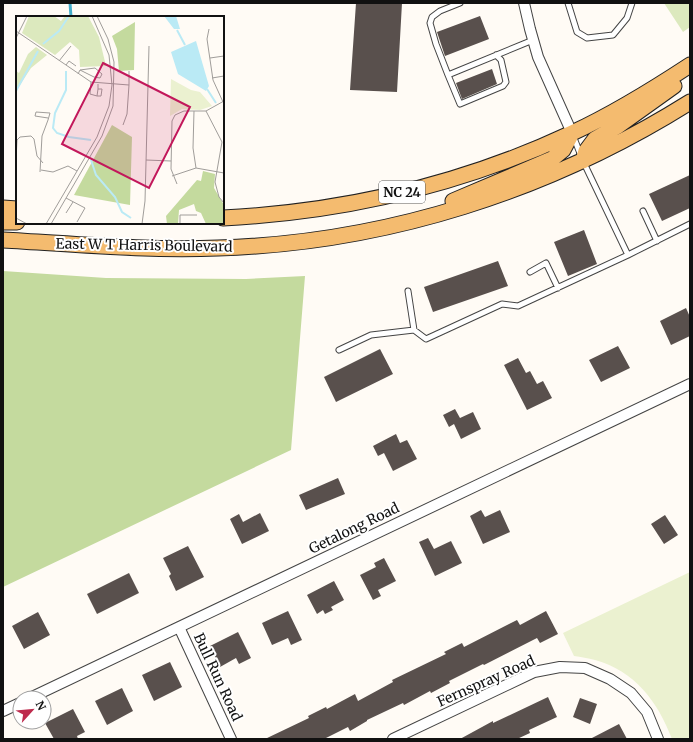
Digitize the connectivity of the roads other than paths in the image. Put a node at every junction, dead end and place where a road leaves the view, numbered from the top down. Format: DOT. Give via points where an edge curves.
graph roads {
  1 [pos="460,3"];
  2 [pos="524,3"];
  3 [pos="568,3"];
  4 [pos="632,3"];
  5 [pos="533,40"];
  6 [pos="496,55"];
  7 [pos="690,65"];
  8 [pos="448,75"];
  9 [pos="690,75"];
  10 [pos="690,102"];
  11 [pos="572,133"];
  12 [pos="583,162"];
  13 [pos="3,208"];
  14 [pos="16,209"];
  15 [pos="642,211"];
  16 [pos="224,218"];
  17 [pos="3,222"];
  18 [pos="16,222"];
  19 [pos="690,224"];
  20 [pos="372,230"];
  21 [pos="3,240"];
  22 [pos="657,240"];
  23 [pos="628,255"];
  24 [pos="530,272"];
  25 [pos="558,288"];
  26 [pos="408,291"];
  27 [pos="414,330"];
  28 [pos="339,350"];
  29 [pos="690,384"];
  30 [pos="179,628"];
  31 [pos="47,690"];
  32 [pos="231,739"];
  33 [pos="393,739"];
  34 [pos="658,739"];
  1 -- 8 [label="lane" via="440,11 432,17 430,23"];
  2 -- 5 [label="street"];
  3 -- 4 [label="lane" via="577,32 587,38 613,35 627,18"];
  5 -- 6 [label="lane"];
  5 -- 11 [label="street"];
  6 -- 8 [label="lane"];
  6 -- 8 [label="lane" via="501,60 506,82 503,86 460,104"];
  7 -- 11 [label="main road, East W T Harris Boulevard / NC 24" via="641,96"];
  9 -- 12 [label="main road" via="618,126 595,139 586,151"];
  10 -- 12 [label="main road, East W T Harris Boulevard / NC 24" via="655,124"];
  11 -- 12 [label="lane"];
  11 -- 16 [label="main road, East W T Harris Boulevard / NC 24" via="502,162 390,195 327,207"];
  11 -- 20 [label="main road" via="563,150 552,159 477,192"];
  12 -- 20 [label="main road, East W T Harris Boulevard / NC 24" via="471,205"];
  12 -- 23 [label="lane"];
  13 -- 14 [label="main road"];
  15 -- 22 [label="lane"];
  17 -- 18 [label="main road"];
  19 -- 22 [label="lane"];
  20 -- 21 [label="main road, East W T Harris Boulevard / NC 24" via="293,243 190,249"];
  22 -- 23 [label="lane"];
  23 -- 25 [label="lane"];
  24 -- 25 [label="lane" via="546,264"];
  25 -- 27 [label="lane" via="518,306 502,304 426,339"];
  26 -- 27 [label="lane"];
  27 -- 28 [label="lane" via="371,335"];
  29 -- 30 [label="street, Getalong Road"];
  30 -- 31 [label="street, Getalong Road"];
  30 -- 32 [label="street, Bull Run Road"];
  33 -- 34 [label="street, Fernspray Road" via="534,672 560,667 586,668 610,679 631,693 647,712"];
}
